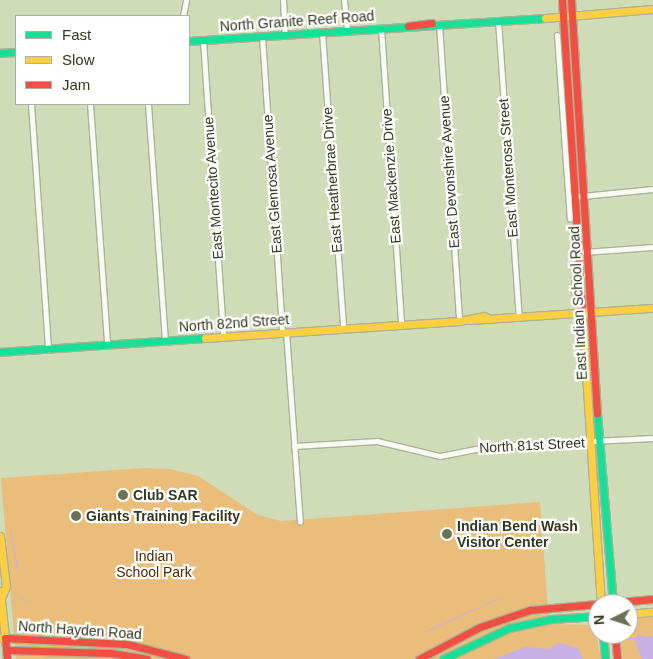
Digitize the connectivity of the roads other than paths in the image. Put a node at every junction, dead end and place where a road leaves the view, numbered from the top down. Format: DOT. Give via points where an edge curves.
graph roads {
  1 [pos="186,0"];
  2 [pos="283,0"];
  3 [pos="344,0"];
  4 [pos="562,0"];
  5 [pos="571,0"];
  6 [pos="653,9"];
  7 [pos="572,14"];
  8 [pos="183,15"];
  9 [pos="564,15"];
  10 [pos="498,20"];
  11 [pos="440,24"];
  12 [pos="381,28"];
  13 [pos="347,30"];
  14 [pos="322,31"];
  15 [pos="285,34"];
  16 [pos="557,35"];
  17 [pos="262,36"];
  18 [pos="190,40"];
  19 [pos="203,40"];
  20 [pos="566,42"];
  21 [pos="558,43"];
  22 [pos="15,52"];
  23 [pos="0,53"];
  24 [pos="31,105"];
  25 [pos="90,105"];
  26 [pos="148,105"];
  27 [pos="653,189"];
  28 [pos="581,195"];
  29 [pos="568,198"];
  30 [pos="570,219"];
  31 [pos="653,247"];
  32 [pos="585,252"];
  33 [pos="582,275"];
  34 [pos="576,301"];
  35 [pos="653,308"];
  36 [pos="588,312"];
  37 [pos="518,316"];
  38 [pos="459,320"];
  39 [pos="401,324"];
  40 [pos="342,328"];
  41 [pos="284,332"];
  42 [pos="223,337"];
  43 [pos="165,341"];
  44 [pos="107,344"];
  45 [pos="48,349"];
  46 [pos="0,352"];
  47 [pos="653,438"];
  48 [pos="596,441"];
  49 [pos="294,446"];
  50 [pos="300,521"];
  51 [pos="0,536"];
  52 [pos="0,542"];
  53 [pos="1,593"];
  54 [pos="601,594"];
  55 [pos="612,594"];
  56 [pos="653,598"];
  57 [pos="638,600"];
  58 [pos="588,604"];
  59 [pos="653,612"];
  60 [pos="638,613"];
  61 [pos="588,617"];
  62 [pos="3,638"];
  63 [pos="604,644"];
  64 [pos="616,644"];
  65 [pos="3,650"];
  66 [pos="8,659"];
  67 [pos="147,659"];
  68 [pos="186,659"];
  69 [pos="419,659"];
  70 [pos="443,659"];
  71 [pos="605,659"];
  72 [pos="617,659"];
  1 -- 8 [label="street"];
  2 -- 15 [label="street"];
  3 -- 13 [label="street"];
  4 -- 9 [label="main road, East Indian School Road"];
  5 -- 7 [label="main road, East Indian School Road"];
  6 -- 7 [label="main road, North Granite Reef Road"];
  7 -- 9 [label="main road, North Granite Reef Road"];
  7 -- 28 [label="main road, East Indian School Road"];
  9 -- 10 [label="main road, North Granite Reef Road"];
  9 -- 20 [label="main road, East Indian School Road"];
  10 -- 11 [label="main road, North Granite Reef Road"];
  10 -- 37 [label="street, East Monterosa Street"];
  11 -- 12 [label="main road, North Granite Reef Road"];
  11 -- 38 [label="street, East Devonshire Avenue"];
  12 -- 13 [label="main road, North Granite Reef Road"];
  12 -- 39 [label="street, East Mackenzie Drive"];
  13 -- 14 [label="main road, North Granite Reef Road"];
  14 -- 15 [label="main road, North Granite Reef Road"];
  14 -- 40 [label="street, East Heatherbrae Drive"];
  15 -- 17 [label="main road, North Granite Reef Road"];
  16 -- 21 [label="street, East Indian School Road"];
  17 -- 19 [label="main road, North Granite Reef Road"];
  17 -- 41 [label="street, East Glenrosa Avenue"];
  18 -- 19 [label="main road, North Granite Reef Road"];
  19 -- 42 [label="street, East Montecito Avenue"];
  20 -- 21 [label="street"];
  20 -- 28 [label="main road, East Indian School Road"];
  21 -- 29 [label="street, East Indian School Road"];
  22 -- 23 [label="main road"];
  24 -- 45 [label="street"];
  25 -- 44 [label="street"];
  26 -- 43 [label="street"];
  27 -- 28 [label="street"];
  28 -- 29 [label="street"];
  28 -- 32 [label="main road, East Indian School Road"];
  29 -- 30 [label="street, East Indian School Road"];
  31 -- 32 [label="street"];
  32 -- 33 [label="main road, East Indian School Road"];
  32 -- 36 [label="main road, East Indian School Road"];
  33 -- 34 [label="street, East Indian School Road" via="574,278"];
  33 -- 36 [label="main road, East Indian School Road"];
  35 -- 36 [label="main road, North 82nd Street"];
  36 -- 37 [label="main road, North 82nd Street"];
  36 -- 48 [label="main road, East Indian School Road"];
  37 -- 38 [label="main road, North 82nd Street" via="474,322"];
  38 -- 39 [label="main road, North 82nd Street"];
  39 -- 40 [label="main road, North 82nd Street"];
  40 -- 41 [label="main road, North 82nd Street"];
  41 -- 42 [label="main road, North 82nd Street"];
  41 -- 49 [label="street, East Glenrosa Avenue"];
  42 -- 43 [label="main road, North 82nd Street"];
  43 -- 44 [label="main road, North 82nd Street"];
  44 -- 45 [label="main road, North 82nd Street"];
  45 -- 46 [label="main road, North 82nd Street"];
  47 -- 48 [label="street, North 81st Street"];
  48 -- 49 [label="street, North 81st Street" via="491,446 440,456 376,441"];
  48 -- 54 [label="main road, East Indian School Road"];
  48 -- 55 [label="main road, East Indian School Road"];
  49 -- 50 [label="street, East Glenrosa Avenue"];
  51 -- 52 [label="main road"];
  52 -- 53 [label="main road" via="6,586"];
  53 -- 62 [label="main road"];
  56 -- 57 [label="main road"];
  58 -- 69 [label="main road" via="548,606 508,616"];
  59 -- 60 [label="main road"];
  61 -- 70 [label="main road" via="551,619 509,628"];
  62 -- 65 [label="main road"];
  62 -- 68 [label="main road, North Hayden Road" via="126,644"];
  63 -- 71 [label="main road"];
  64 -- 72 [label="main road"];
  65 -- 66 [label="main road"];
  65 -- 67 [label="main road, North Hayden Road" via="111,653"];
}
